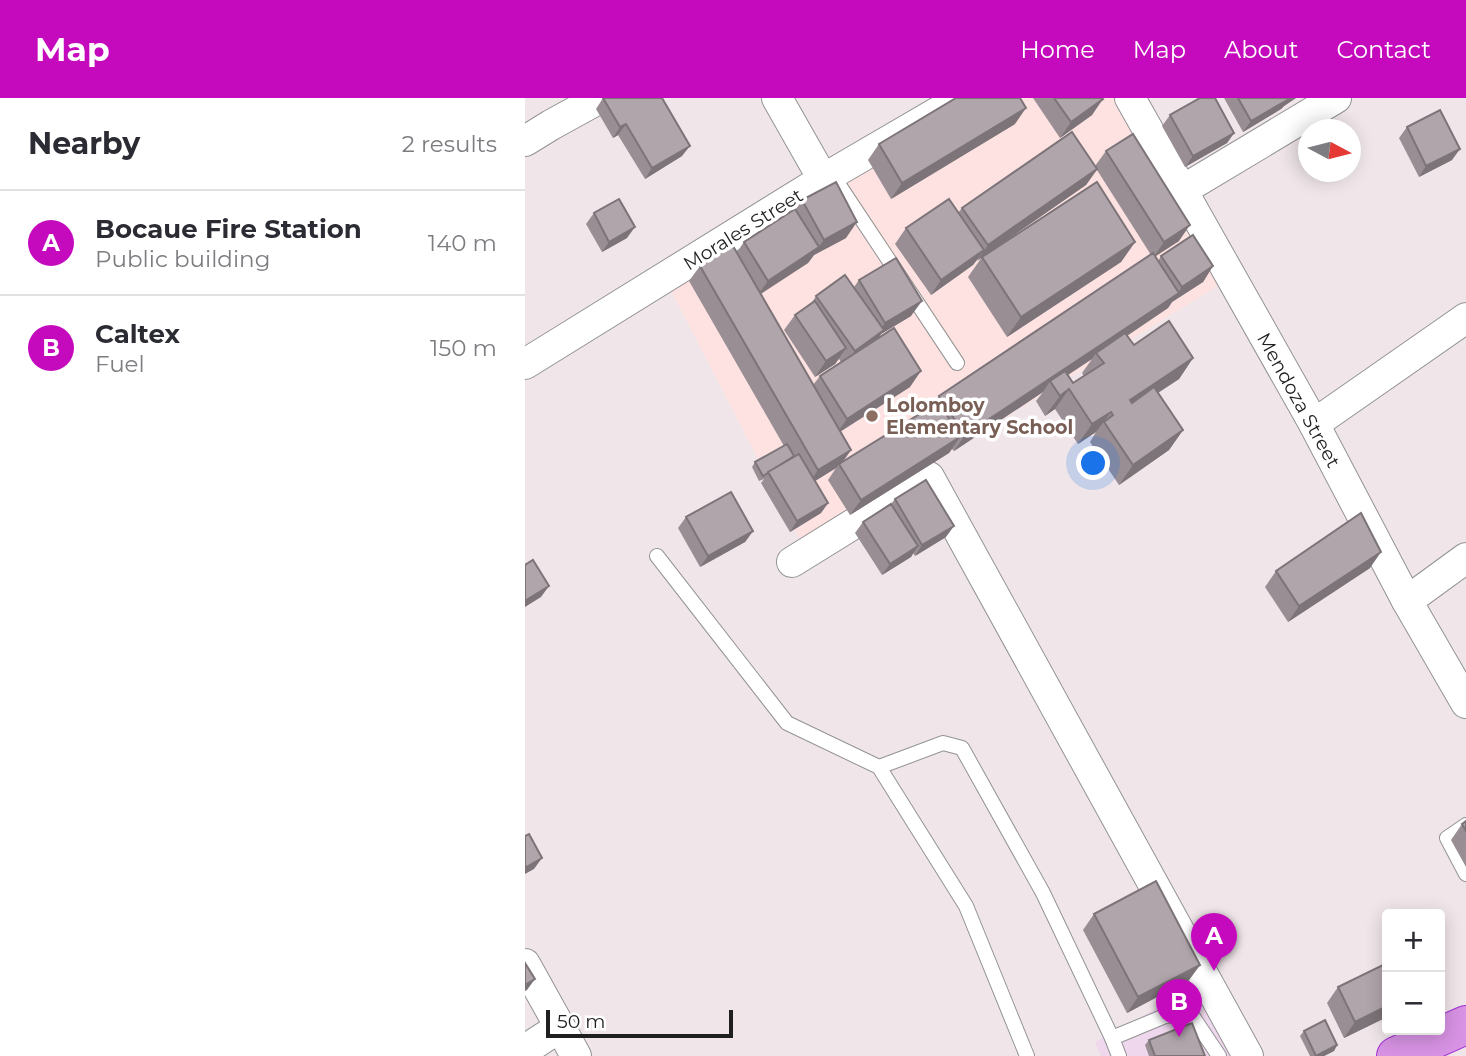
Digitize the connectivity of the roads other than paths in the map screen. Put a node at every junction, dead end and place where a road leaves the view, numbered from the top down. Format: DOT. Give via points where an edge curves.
graph roads {
  1 [pos="600,98"];
  2 [pos="777,98"];
  3 [pos="962,98"];
  4 [pos="1130,98"];
  5 [pos="1336,98"];
  6 [pos="525,141"];
  7 [pos="826,177"];
  8 [pos="1181,191"];
  9 [pos="1466,318"];
  10 [pos="957,363"];
  11 [pos="525,364"];
  12 [pos="1314,424"];
  13 [pos="657,556"];
  14 [pos="1466,558"];
  15 [pos="792,562"];
  16 [pos="1407,601"];
  17 [pos="1466,703"];
  18 [pos="879,767"];
  19 [pos="1466,825"];
  20 [pos="1466,874"];
  21 [pos="525,964"];
  22 [pos="1466,1025"];
  23 [pos="560,1027"];
  24 [pos="1112,1038"];
  25 [pos="525,1050"];
  26 [pos="576,1056"];
  27 [pos="1027,1056"];
  28 [pos="1119,1056"];
  29 [pos="1219,1056"];
  30 [pos="1248,1056"];
  31 [pos="1396,1056"];
  1 -- 6 [label="street"];
  2 -- 7 [label="street"];
  3 -- 7 [label="street, Morales Street"];
  4 -- 8 [label="street, Mendoza Street"];
  5 -- 8 [label="street"];
  7 -- 10 [label="lane" via="837,182"];
  7 -- 11 [label="street, Morales Street"];
  8 -- 12 [label="street, Mendoza Street"];
  9 -- 12 [label="street"];
  12 -- 16 [label="street, Mendoza Street"];
  13 -- 18 [label="lane" via="787,723"];
  14 -- 16 [label="street"];
  15 -- 30 [label="street" via="929,477"];
  16 -- 17 [label="street, Mendoza Street"];
  18 -- 24 [label="lane" via="943,743 961,748 1043,893"];
  18 -- 27 [label="lane" via="965,906"];
  19 -- 20 [label="lane" via="1447,838"];
  21 -- 23 [label="street"];
  22 -- 31 [label="highway"];
  23 -- 25 [label="street"];
  23 -- 26 [label="street"];
  24 -- 28 [label="lane"];
  24 -- 29 [label="lane" via="1165,1016 1191,1014"];
}
